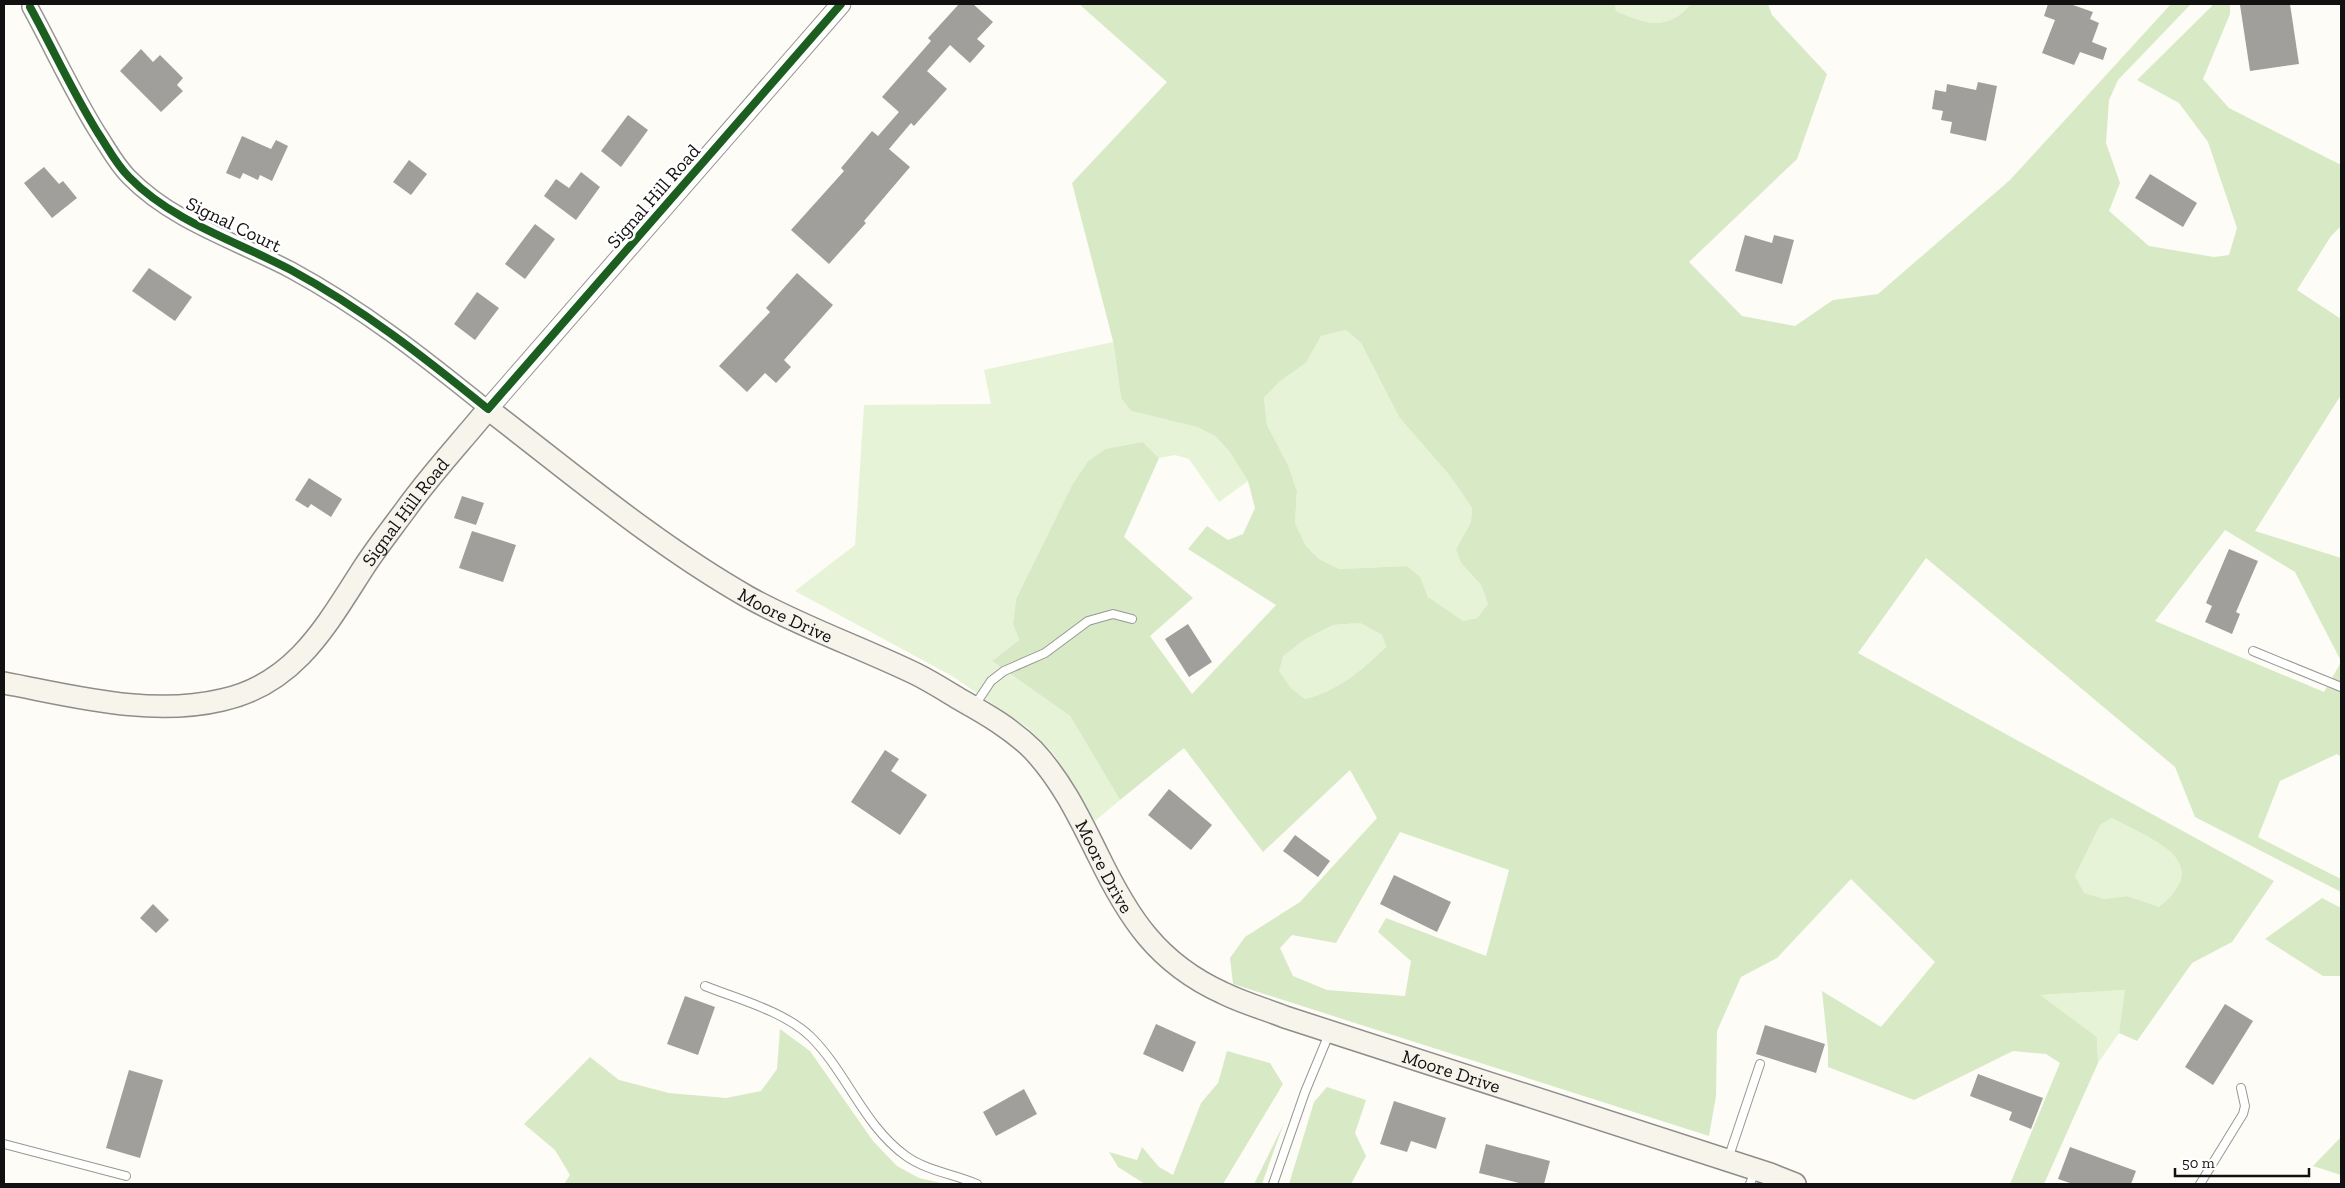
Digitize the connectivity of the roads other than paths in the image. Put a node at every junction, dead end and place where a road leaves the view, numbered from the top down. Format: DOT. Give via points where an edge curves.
graph roads {
  1 [pos="841,4"];
  2 [pos="30,7"];
  3 [pos="488,410"];
  4 [pos="1132,619"];
  5 [pos="2253,650"];
  6 [pos="4,683"];
  7 [pos="2341,687"];
  8 [pos="974,707"];
  9 [pos="705,986"];
  10 [pos="1330,1032"];
  11 [pos="1760,1064"];
  12 [pos="2241,1088"];
  13 [pos="4,1144"];
  14 [pos="1728,1161"];
  15 [pos="126,1176"];
  16 [pos="1753,1177"];
  17 [pos="977,1184"];
  18 [pos="1273,1184"];
  19 [pos="1795,1184"];
  20 [pos="2200,1184"];
  1 -- 3 [label="street, Signal Hill Road"];
  2 -- 3 [label="street, Signal Court" via="116,162 150,197 176,214 292,271 364,314 408,344"];
  3 -- 6 [label="main road, Signal Hill Road" via="408,506 315,641 292,665 271,680 247,693 221,700 142,706"];
  3 -- 8 [label="main road, Moore Drive" via="654,537 721,581 796,622 917,675"];
  4 -- 8 [label="lane" via="1113,614 1088,621 1045,653 1004,671 991,681"];
  5 -- 7 [label="lane"];
  8 -- 10 [label="main road, Moore Drive" via="1007,728 1053,773 1071,800 1129,914 1170,960 1223,994"];
  9 -- 17 [label="lane" via="796,1025 825,1052 854,1098 891,1144 926,1167"];
  10 -- 14 [label="main road, Moore Drive"];
  10 -- 18 [label="lane"];
  11 -- 14 [label="lane"];
  12 -- 20 [label="lane" via="2245,1106 2242,1114"];
  13 -- 15 [label="lane"];
  14 -- 16 [label="main road, Moore Drive"];
  16 -- 19 [label="main road, Moore Drive"];
}
